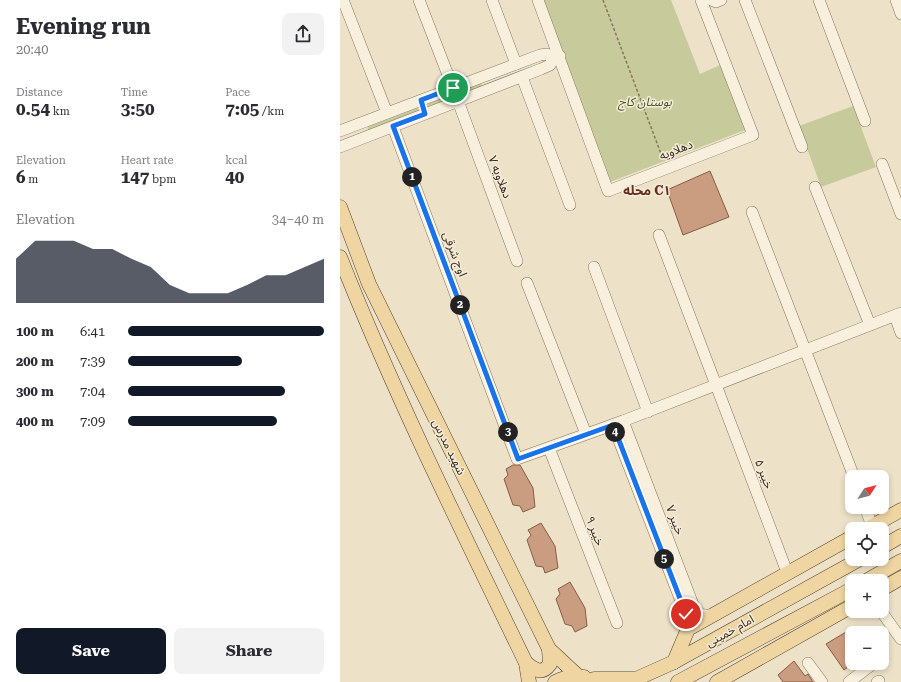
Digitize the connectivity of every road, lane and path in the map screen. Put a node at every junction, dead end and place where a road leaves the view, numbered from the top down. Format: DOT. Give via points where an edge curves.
graph roads {
  1 [pos="343,0"];
  2 [pos="419,0"];
  3 [pos="492,0"];
  4 [pos="538,0"];
  5 [pos="603,0"];
  6 [pos="700,0"];
  7 [pos="711,0"];
  8 [pos="721,0"];
  9 [pos="745,0"];
  10 [pos="819,0"];
  11 [pos="896,0"];
  12 [pos="901,14"];
  13 [pos="556,58"];
  14 [pos="516,64"];
  15 [pos="487,75"];
  16 [pos="522,77"];
  17 [pos="453,88"];
  18 [pos="491,89"];
  19 [pos="421,100"];
  20 [pos="458,101"];
  21 [pos="387,113"];
  22 [pos="425,114"];
  23 [pos="865,121"];
  24 [pos="363,122"];
  25 [pos="393,126"];
  26 [pos="340,131"];
  27 [pos="365,136"];
  28 [pos="340,147"];
  29 [pos="802,147"];
  30 [pos="882,164"];
  31 [pos="666,168"];
  32 [pos="815,187"];
  33 [pos="570,205"];
  34 [pos="340,207"];
  35 [pos="752,212"];
  36 [pos="901,214"];
  37 [pos="659,235"];
  38 [pos="340,257"];
  39 [pos="517,261"];
  40 [pos="594,267"];
  41 [pos="527,282"];
  42 [pos="898,315"];
  43 [pos="870,325"];
  44 [pos="901,333"];
  45 [pos="806,351"];
  46 [pos="716,385"];
  47 [pos="648,412"];
  48 [pos="618,423"];
  49 [pos="586,434"];
  50 [pos="549,448"];
  51 [pos="851,470"];
  52 [pos="901,510"];
  53 [pos="880,522"];
  54 [pos="901,536"];
  55 [pos="845,541"];
  56 [pos="889,543"];
  57 [pos="901,561"];
  58 [pos="847,566"];
  59 [pos="787,572"];
  60 [pos="878,574"];
  61 [pos="901,578"];
  62 [pos="889,584"];
  63 [pos="845,593"];
  64 [pos="845,610"];
  65 [pos="690,612"];
  66 [pos="712,615"];
  67 [pos="886,618"];
  68 [pos="617,623"];
  69 [pos="688,629"];
  70 [pos="901,639"];
  71 [pos="549,649"];
  72 [pos="674,662"];
  73 [pos="526,663"];
  74 [pos="808,663"];
  75 [pos="866,670"];
  76 [pos="578,676"];
  77 [pos="635,680"];
  78 [pos="855,680"];
  79 [pos="597,681"];
  80 [pos="529,682"];
  81 [pos="555,682"];
  82 [pos="679,682"];
  83 [pos="717,682"];
  84 [pos="822,682"];
  1 -- 21 [label="street"];
  2 -- 17 [label="street"];
  3 -- 14 [label="street"];
  4 -- 13 [label="street, دهلاویه"];
  5 -- 31 [label="path"];
  6 -- 31 [label="street, دهلاویه" via="753,135"];
  7 -- 8 [label="street"];
  9 -- 29 [label="street"];
  10 -- 23 [label="street"];
  11 -- 12 [label="street"];
  13 -- 14 [label="street" via="547,54"];
  13 -- 16 [label="street" via="550,65"];
  13 -- 31 [label="street, دهلاویه" via="608,191"];
  14 -- 15 [label="street"];
  15 -- 17 [label="street"];
  15 -- 18 [label="street"];
  16 -- 18 [label="street"];
  16 -- 33 [label="street"];
  17 -- 19 [label="street"];
  18 -- 20 [label="street"];
  19 -- 21 [label="street"];
  19 -- 22 [label="street"];
  20 -- 22 [label="street"];
  20 -- 39 [label="street, دهلاویه ۷"];
  21 -- 24 [label="street"];
  22 -- 25 [label="street"];
  24 -- 26 [label="street"];
  24 -- 27 [label="street"];
  25 -- 27 [label="street"];
  25 -- 50 [label="street, اوج شرقی" via="518,459"];
  27 -- 28 [label="street"];
  30 -- 36 [label="street"];
  32 -- 43 [label="street"];
  34 -- 71 [label="main road, شهید مدرس" via="369,284"];
  35 -- 45 [label="street"];
  37 -- 46 [label="street, خیبر ۵"];
  38 -- 73 [label="main road, شهید مدرس" via="360,308 433,470"];
  40 -- 47 [label="street"];
  41 -- 49 [label="street"];
  42 -- 43 [label="street"];
  42 -- 44 [label="street"];
  43 -- 45 [label="street"];
  45 -- 46 [label="street"];
  45 -- 51 [label="street"];
  46 -- 47 [label="street"];
  46 -- 59 [label="street, خیبر ۵"];
  47 -- 48 [label="street"];
  48 -- 49 [label="street"];
  48 -- 65 [label="street, خیبر ۷"];
  49 -- 50 [label="street"];
  50 -- 68 [label="street, خیبر ۹"];
  52 -- 53 [label="main road"];
  54 -- 56 [label="main road"];
  55 -- 59 [label="main road"];
  57 -- 60 [label="main road"];
  58 -- 72 [label="main road, امام خمینی"];
  59 -- 66 [label="main road"];
  61 -- 62 [label="main road"];
  63 -- 82 [label="main road, امام خمینی"];
  64 -- 83 [label="main road"];
  65 -- 66 [label="street"];
  65 -- 69 [label="street, خیبر ۷"];
  66 -- 69 [label="main road"];
  67 -- 70 [label="street"];
  69 -- 72 [label="main road"];
  71 -- 73 [label="main road" via="550,664 547,669 535,670"];
  71 -- 76 [label="main road, شهید مدرس"];
  72 -- 77 [label="main road, امام خمینی"];
  73 -- 80 [label="main road, شهید مدرس"];
  74 -- 84 [label="street"];
  75 -- 78 [label="street"];
  76 -- 79 [label="main road, امام خمینی"];
  76 -- 81 [label="main road"];
  77 -- 79 [label="main road, امام خمینی"];
}
